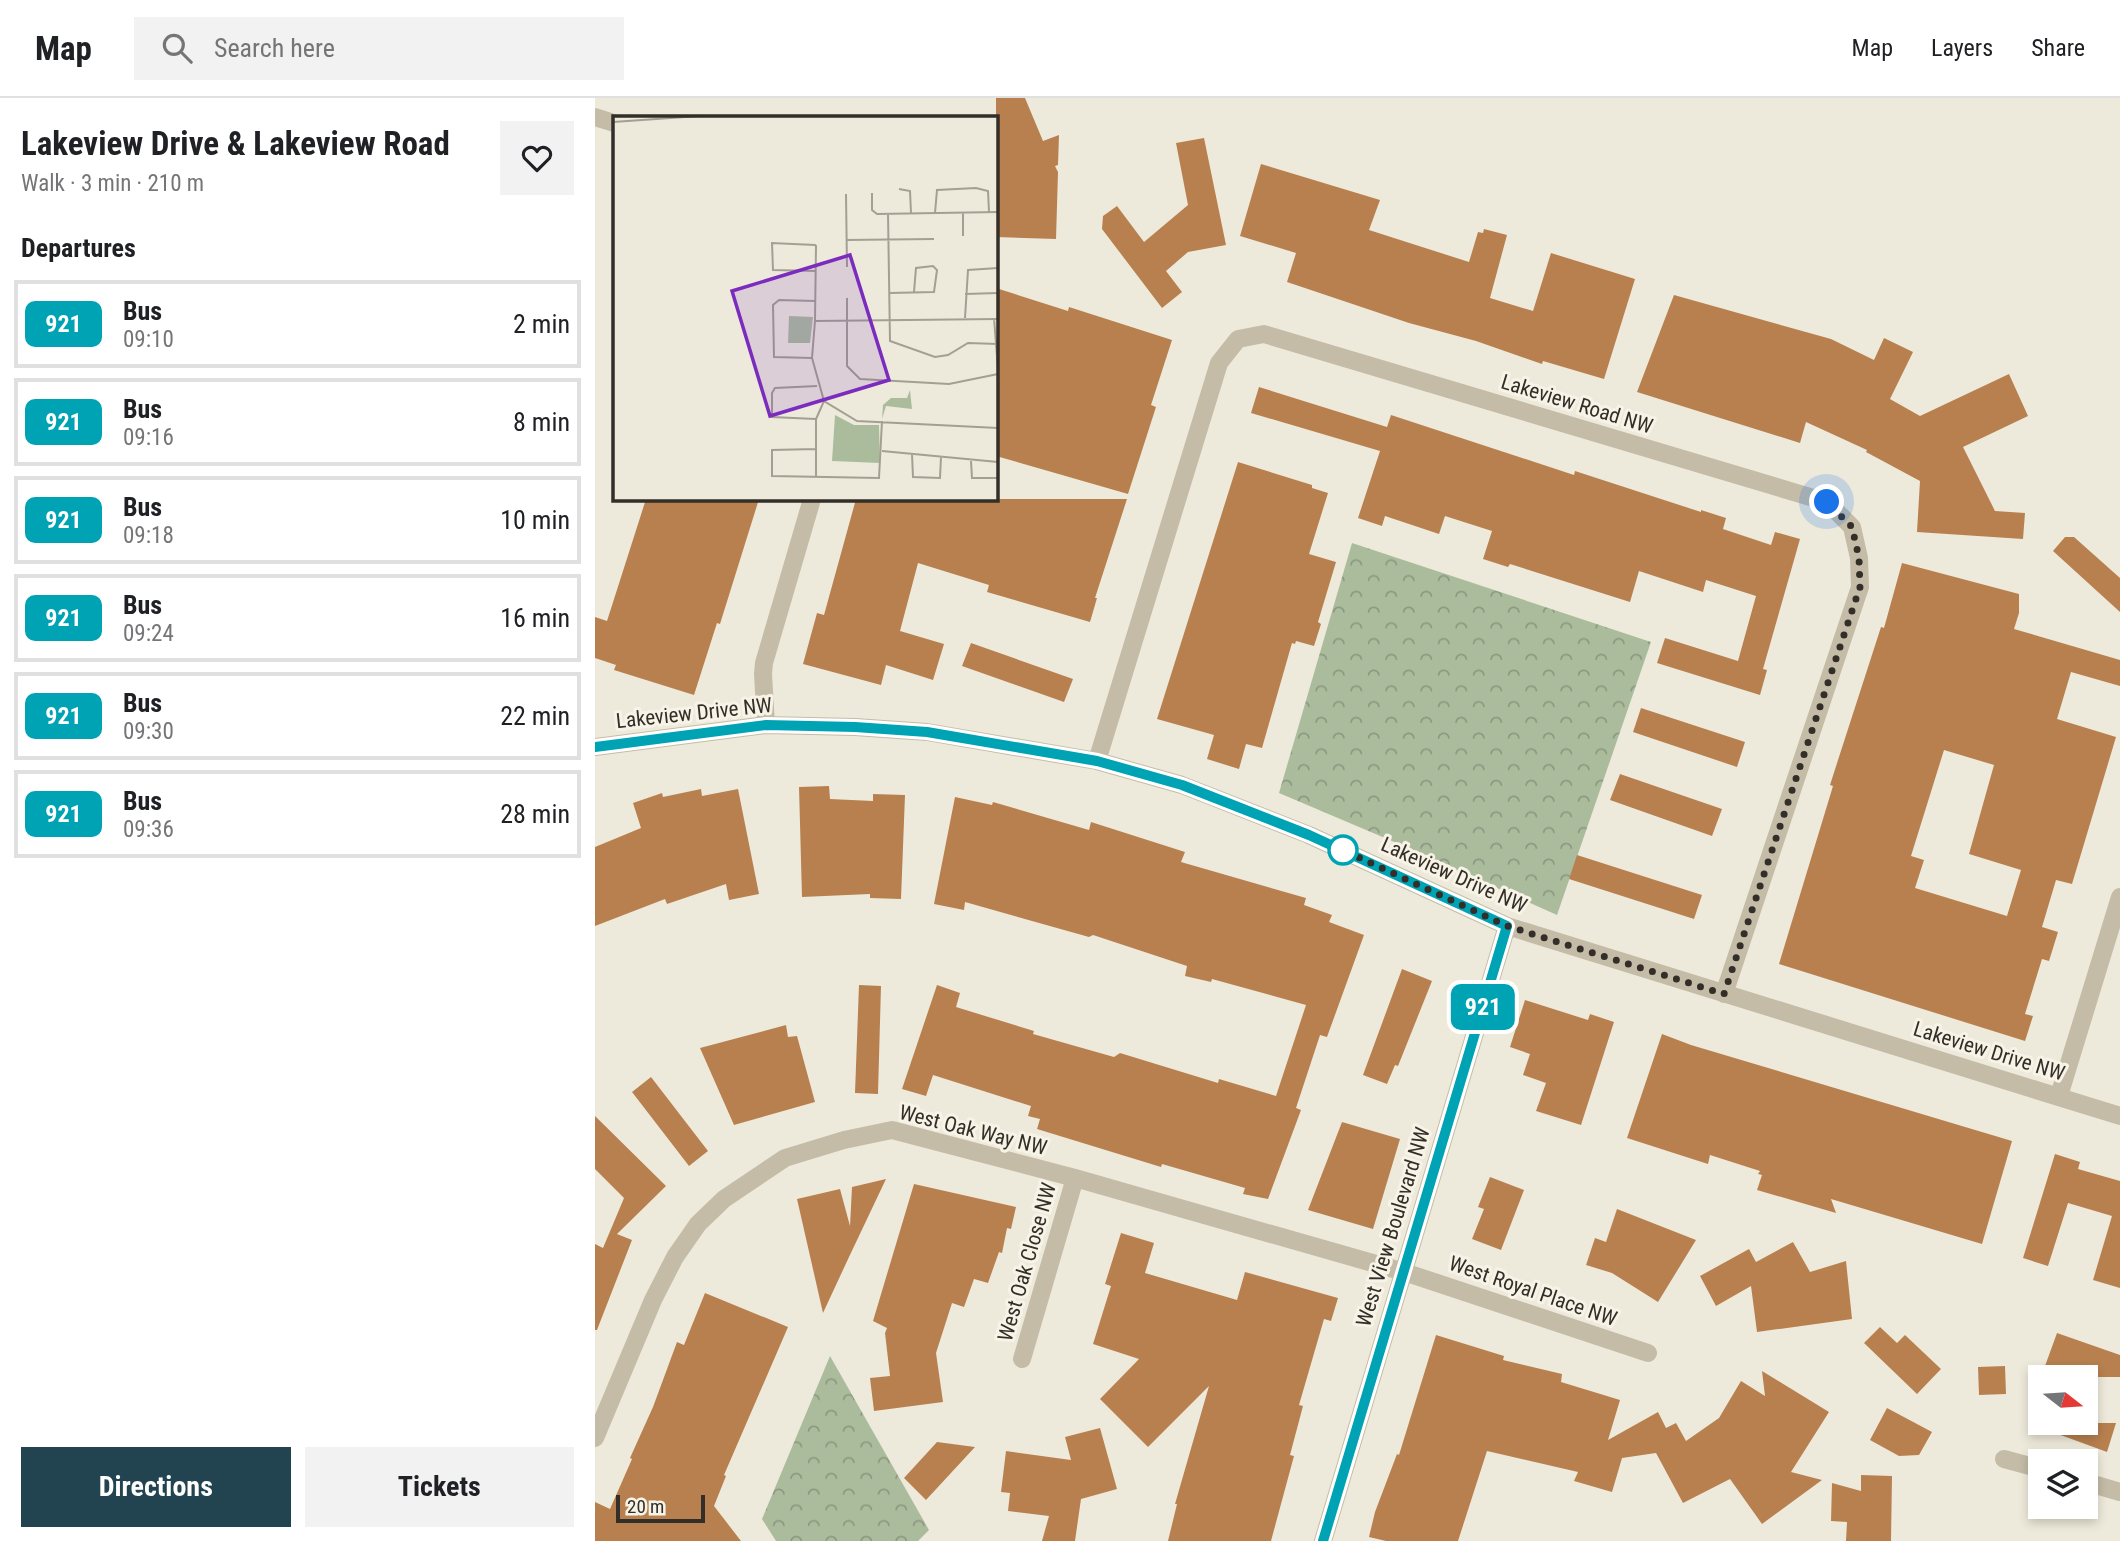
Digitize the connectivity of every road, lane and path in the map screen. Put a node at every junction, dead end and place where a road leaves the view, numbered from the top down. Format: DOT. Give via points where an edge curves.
graph roads {
  1 [pos="595,117"];
  2 [pos="613,123"];
  3 [pos="812,500"];
  4 [pos="766,725"];
  5 [pos="595,747"];
  6 [pos="1097,761"];
  7 [pos="2120,897"];
  8 [pos="1507,926"];
  9 [pos="1724,994"];
  10 [pos="2059,1096"];
  11 [pos="2120,1116"];
  12 [pos="1075,1178"];
  13 [pos="1403,1272"];
  14 [pos="1648,1353"];
  15 [pos="1022,1359"];
  16 [pos="603,1398"];
  17 [pos="595,1438"];
  18 [pos="2004,1459"];
  19 [pos="2028,1465"];
  20 [pos="2098,1486"];
  21 [pos="2120,1492"];
  22 [pos="1323,1541"];
  1 -- 2 [label="street"];
  3 -- 4 [label="street" via="764,663"];
  4 -- 5 [label="street, Lakeview Drive NW"];
  4 -- 6 [label="street, Lakeview Drive NW" via="927,732"];
  6 -- 8 [label="street, Lakeview Drive NW" via="1182,785 1297,830"];
  6 -- 9 [label="street, Lakeview Road NW" via="1219,363 1238,339 1264,334 1827,502 1852,527 1860,587"];
  7 -- 10 [label="street"];
  8 -- 9 [label="street, Lakeview Drive NW"];
  8 -- 13 [label="street, West View Boulevard NW"];
  9 -- 10 [label="street, Lakeview Drive NW"];
  10 -- 11 [label="street, Lakeview Drive NW"];
  12 -- 13 [label="street, West Oak Way NW"];
  12 -- 15 [label="street, West Oak Close NW"];
  12 -- 16 [label="street, West Oak Way NW" via="892,1130 785,1158 724,1199 698,1224 675,1257"];
  13 -- 14 [label="street, West Royal Place NW"];
  13 -- 22 [label="street, West View Boulevard NW"];
  16 -- 17 [label="street, West Oak Way NW"];
  18 -- 19 [label="street"];
  20 -- 21 [label="street"];
}
